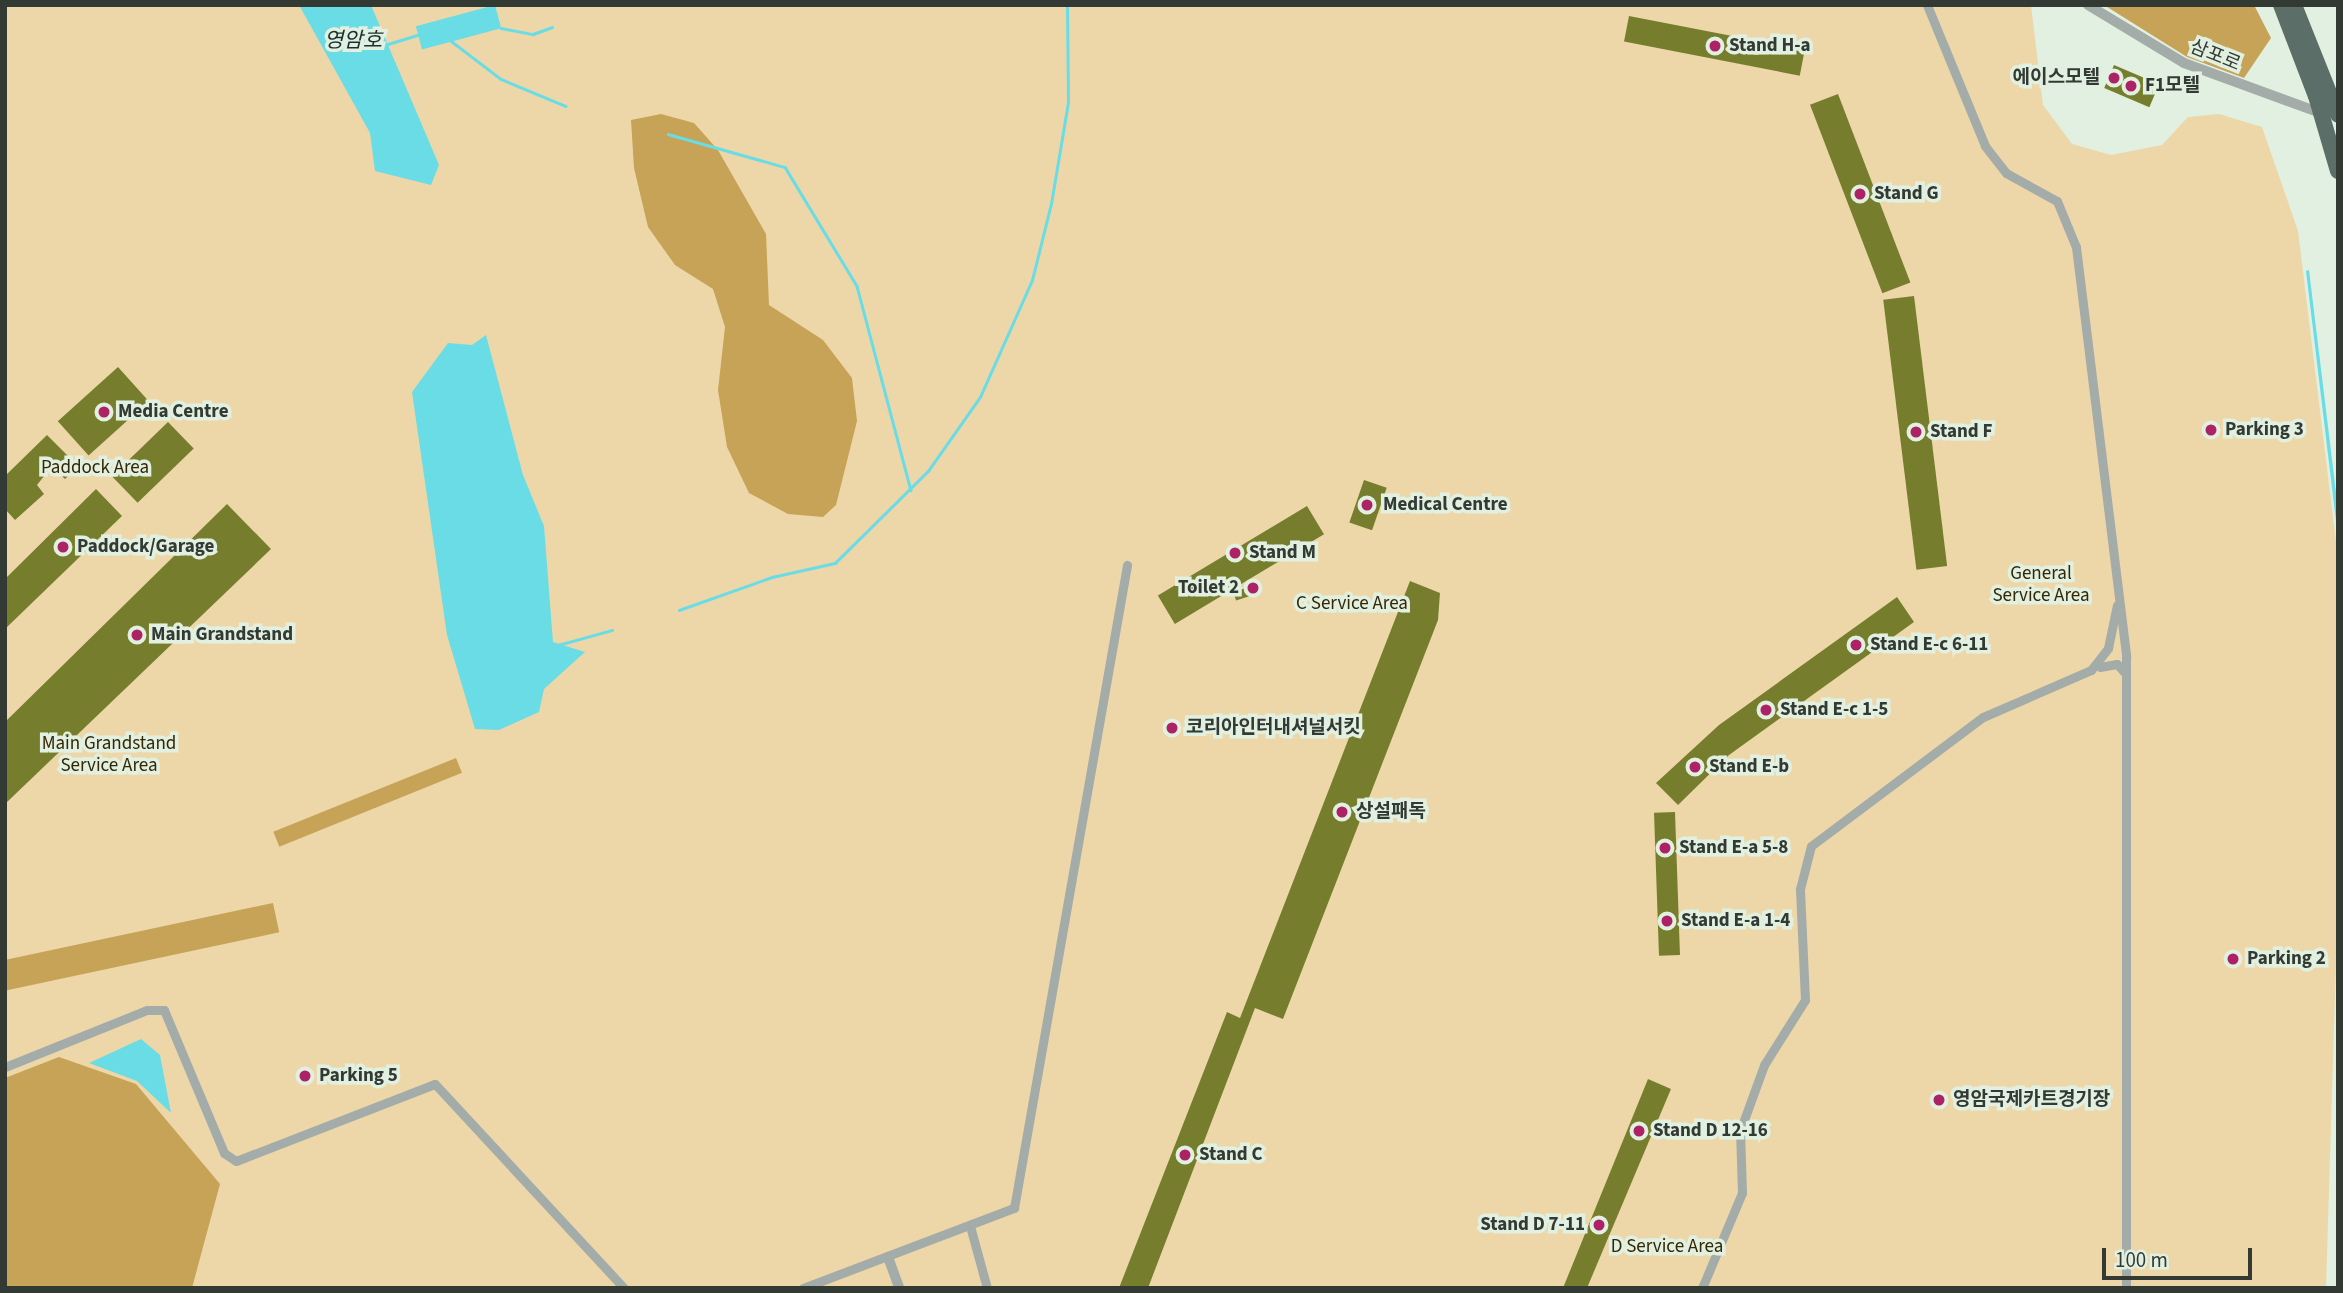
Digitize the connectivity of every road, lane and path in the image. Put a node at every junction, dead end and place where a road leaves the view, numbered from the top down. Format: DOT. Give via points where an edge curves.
graph roads {
  1 [pos="1927,5"];
  2 [pos="2088,5"];
  3 [pos="2281,5"];
  4 [pos="2294,5"];
  5 [pos="2323,94"];
  6 [pos="2338,117"];
  7 [pos="2338,171"];
  8 [pos="1127,565"];
  9 [pos="2118,586"];
  10 [pos="2091,670"];
  11 [pos="2126,675"];
  12 [pos="5,1068"];
  13 [pos="970,1226"];
  14 [pos="888,1257"];
  15 [pos="624,1288"];
  16 [pos="803,1288"];
  17 [pos="899,1288"];
  18 [pos="988,1288"];
  19 [pos="1702,1288"];
  20 [pos="2126,1288"];
  1 -- 9 [label="street" via="1985,146 2006,173 2057,201 2073,235"];
  2 -- 6 [label="street, 삼포로" via="2184,63"];
  3 -- 5 [label="highway"];
  4 -- 5 [label="highway"];
  5 -- 6 [label="highway"];
  5 -- 7 [label="highway, bridge"];
  8 -- 13 [label="street" via="1014,1208"];
  9 -- 10 [label="street" via="2113,634 2103,660"];
  9 -- 11 [label="street"];
  10 -- 11 [label="street" via="2117,664"];
  10 -- 19 [label="street" via="1983,716 1811,846 1800,889 1805,1000 1764,1065 1740,1131 1742,1193"];
  11 -- 20 [label="street"];
  12 -- 15 [label="street" via="147,1010 164,1010 224,1153 236,1161 435,1084"];
  13 -- 14 [label="street"];
  13 -- 18 [label="street"];
  14 -- 16 [label="street"];
  14 -- 17 [label="street"];
}
